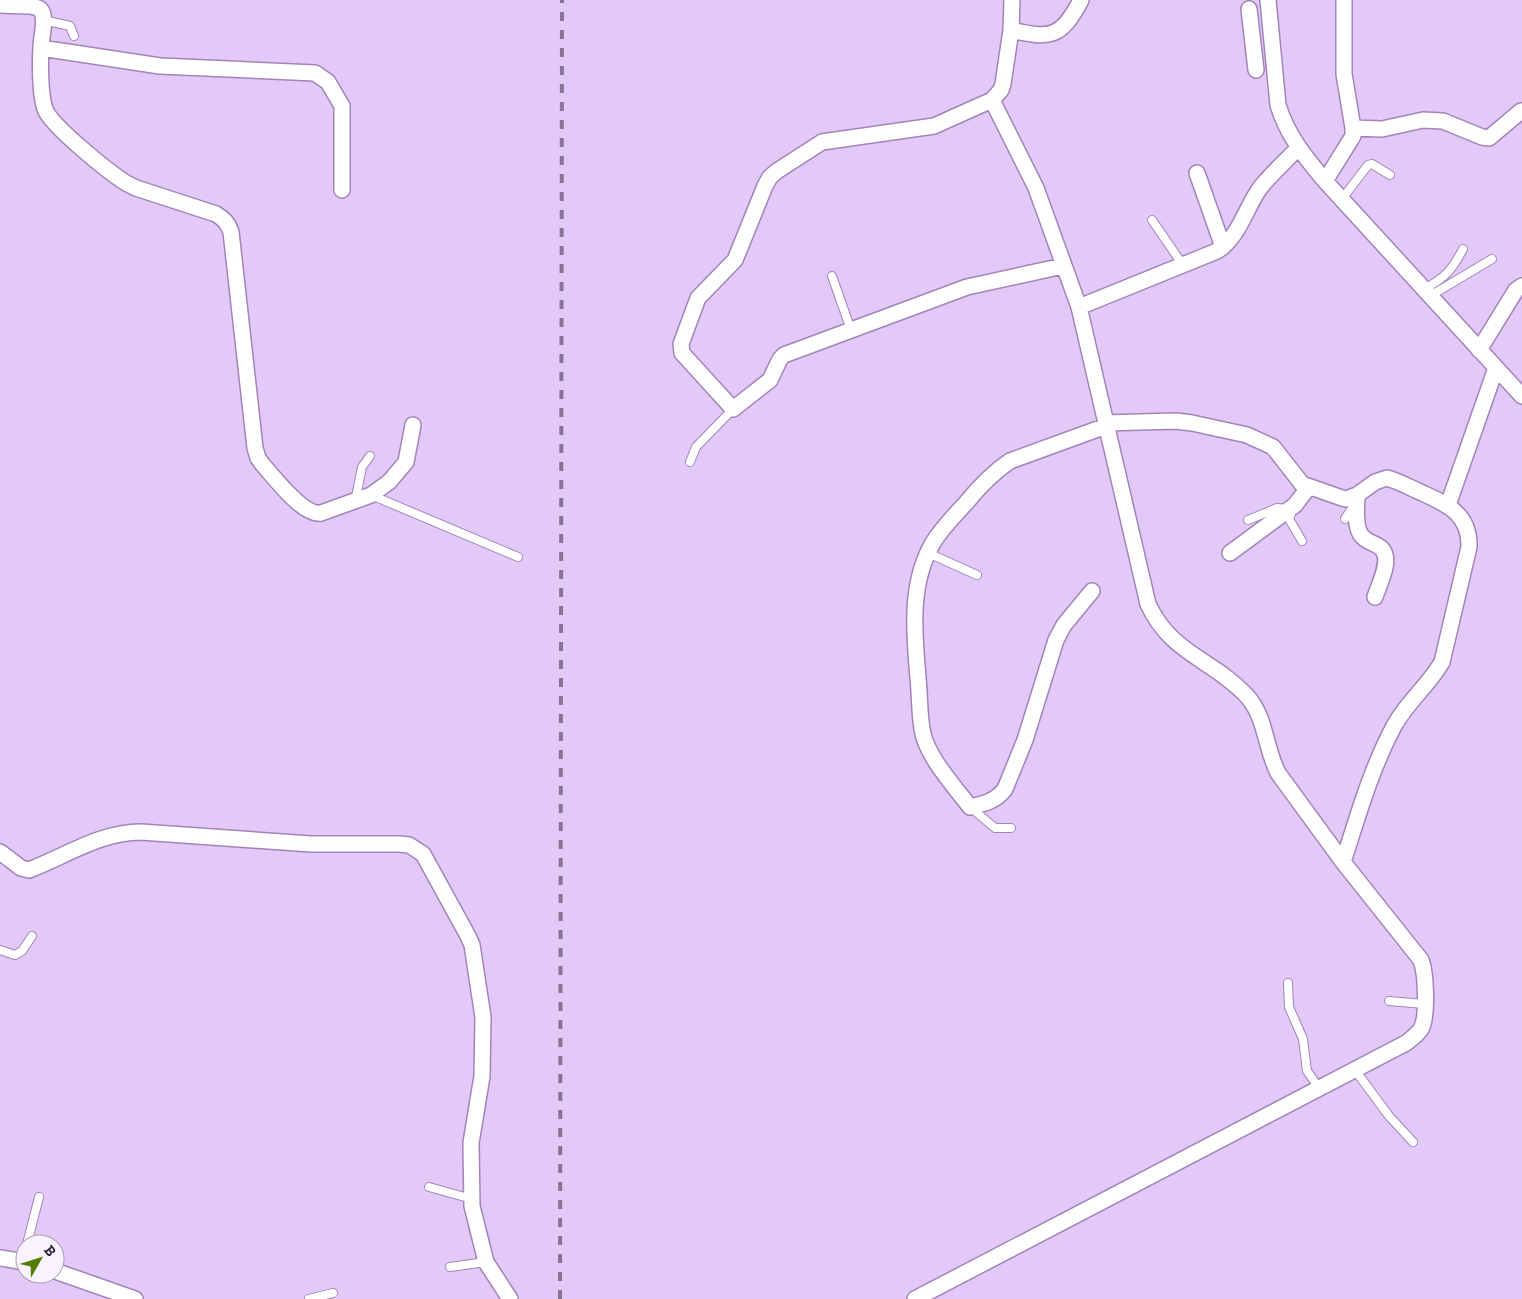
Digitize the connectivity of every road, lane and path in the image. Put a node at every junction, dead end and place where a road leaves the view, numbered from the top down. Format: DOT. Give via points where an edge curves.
graph roads {
  1 [pos="1012,0"];
  2 [pos="1081,0"];
  3 [pos="1268,0"];
  4 [pos="1344,0"];
  5 [pos="14,5"];
  6 [pos="1249,9"];
  7 [pos="43,20"];
  8 [pos="1011,30"];
  9 [pos="74,36"];
  10 [pos="1272,42"];
  11 [pos="1253,44"];
  12 [pos="41,48"];
  13 [pos="1256,70"];
  14 [pos="992,100"];
  15 [pos="1520,111"];
  16 [pos="1354,128"];
  17 [pos="1298,148"];
  18 [pos="1197,173"];
  19 [pos="1390,175"];
  20 [pos="1325,181"];
  21 [pos="342,190"];
  22 [pos="1342,199"];
  23 [pos="1152,220"];
  24 [pos="1223,247"];
  25 [pos="1463,249"];
  26 [pos="1492,259"];
  27 [pos="1183,265"];
  28 [pos="1063,266"];
  29 [pos="832,276"];
  30 [pos="1522,286"];
  31 [pos="1427,293"];
  32 [pos="1079,307"];
  33 [pos="850,330"];
  34 [pos="1479,350"];
  35 [pos="1496,368"];
  36 [pos="1522,396"];
  37 [pos="733,409"];
  38 [pos="1105,424"];
  39 [pos="413,425"];
  40 [pos="370,456"];
  41 [pos="690,462"];
  42 [pos="1308,488"];
  43 [pos="371,495"];
  44 [pos="1357,497"];
  45 [pos="355,502"];
  46 [pos="1448,505"];
  47 [pos="1293,507"];
  48 [pos="1345,519"];
  49 [pos="1248,520"];
  50 [pos="1302,540"];
  51 [pos="928,553"];
  52 [pos="1230,553"];
  53 [pos="518,557"];
  54 [pos="976,575"];
  55 [pos="1092,591"];
  56 [pos="1375,597"];
  57 [pos="970,808"];
  58 [pos="1011,828"];
  59 [pos="0,852"];
  60 [pos="1343,862"];
  61 [pos="32,936"];
  62 [pos="0,950"];
  63 [pos="1288,983"];
  64 [pos="1389,1001"];
  65 [pos="1424,1004"];
  66 [pos="1354,1070"];
  67 [pos="1320,1089"];
  68 [pos="1413,1142"];
  69 [pos="429,1187"];
  70 [pos="39,1197"];
  71 [pos="472,1199"];
  72 [pos="30,1234"];
  73 [pos="0,1258"];
  74 [pos="15,1258"];
  75 [pos="486,1262"];
  76 [pos="450,1267"];
  77 [pos="65,1275"];
  78 [pos="333,1293"];
  79 [pos="135,1299"];
  80 [pos="309,1299"];
  81 [pos="510,1299"];
  82 [pos="915,1299"];
  1 -- 8 [label="street"];
  2 -- 8 [label="street" via="1066,26 1054,33 1037,35"];
  3 -- 10 [label="street"];
  4 -- 16 [label="street" via="1344,74"];
  5 -- 7 [label="street" via="40,8"];
  6 -- 11 [label="street"];
  7 -- 9 [label="lane" via="70,26"];
  7 -- 12 [label="street"];
  8 -- 14 [label="street" via="1004,84"];
  10 -- 11 [label="street"];
  10 -- 17 [label="street" via="1278,105"];
  11 -- 13 [label="street"];
  12 -- 21 [label="street" via="160,66 314,73 328,82 342,106"];
  12 -- 45 [label="street" via="42,100 45,110 59,128 126,183 224,218 230,232 254,448 258,458 310,512 321,513"];
  14 -- 28 [label="street" via="1036,188"];
  14 -- 37 [label="street" via="927,128 822,142 770,177 734,260 698,298 681,344 682,353"];
  15 -- 16 [label="street" via="1489,138 1443,121 1423,120 1382,129"];
  16 -- 20 [label="street" via="1351,142"];
  17 -- 20 [label="street"];
  17 -- 24 [label="street" via="1259,189 1235,235"];
  18 -- 24 [label="street"];
  19 -- 22 [label="lane" via="1372,164 1368,165"];
  20 -- 22 [label="street"];
  22 -- 31 [label="street"];
  23 -- 27 [label="lane"];
  24 -- 27 [label="street"];
  25 -- 31 [label="lane" via="1448,273"];
  26 -- 31 [label="lane"];
  27 -- 32 [label="street"];
  28 -- 32 [label="street"];
  28 -- 33 [label="street" via="967,287"];
  29 -- 33 [label="lane"];
  30 -- 34 [label="street" via="1516,290"];
  31 -- 34 [label="street"];
  32 -- 38 [label="street"];
  33 -- 37 [label="street" via="784,355 770,380"];
  34 -- 35 [label="street"];
  35 -- 36 [label="street"];
  35 -- 46 [label="street"];
  37 -- 41 [label="lane" via="696,447"];
  38 -- 42 [label="street" via="1176,421 1247,435 1273,447 1296,478"];
  38 -- 51 [label="street" via="1010,461 998,469 945,526"];
  38 -- 60 [label="street" via="1154,618 1174,642 1247,696 1260,718 1278,773"];
  39 -- 43 [label="street" via="406,462 389,482"];
  40 -- 45 [label="lane" via="362,467"];
  42 -- 44 [label="street" via="1346,499"];
  42 -- 47 [label="street"];
  43 -- 45 [label="street"];
  43 -- 53 [label="lane"];
  44 -- 46 [label="street" via="1376,482 1387,478"];
  44 -- 48 [label="lane"];
  44 -- 56 [label="street" via="1360,534 1385,553 1386,563"];
  46 -- 60 [label="street" via="1465,522 1470,539 1442,662 1394,726 1373,770"];
  47 -- 49 [label="lane" via="1277,508"];
  47 -- 50 [label="lane" via="1289,519"];
  47 -- 52 [label="street"];
  51 -- 54 [label="lane"];
  51 -- 57 [label="street" via="914,612 924,734 935,758"];
  55 -- 57 [label="street" via="1056,640 1025,740 1005,789 988,803"];
  57 -- 58 [label="lane" via="995,828"];
  59 -- 71 [label="street" via="21,868 29,870 83,845 141,832 311,844 399,844 417,849 428,861 468,936 474,957 482,1009 482,1070 471,1143"];
  60 -- 65 [label="street" via="1421,960 1426,979"];
  61 -- 62 [label="lane" via="22,951 15,955"];
  63 -- 67 [label="lane" via="1289,1007 1303,1040 1307,1071"];
  64 -- 65 [label="lane"];
  65 -- 66 [label="street" via="1423,1023 1418,1033 1406,1043"];
  66 -- 67 [label="street"];
  66 -- 68 [label="lane"];
  67 -- 82 [label="street"];
  69 -- 71 [label="lane"];
  70 -- 72 [label="lane"];
  71 -- 75 [label="street"];
  73 -- 74 [label="street"];
  75 -- 76 [label="lane"];
  75 -- 81 [label="street"];
  77 -- 79 [label="street"];
  78 -- 80 [label="lane"];
}
